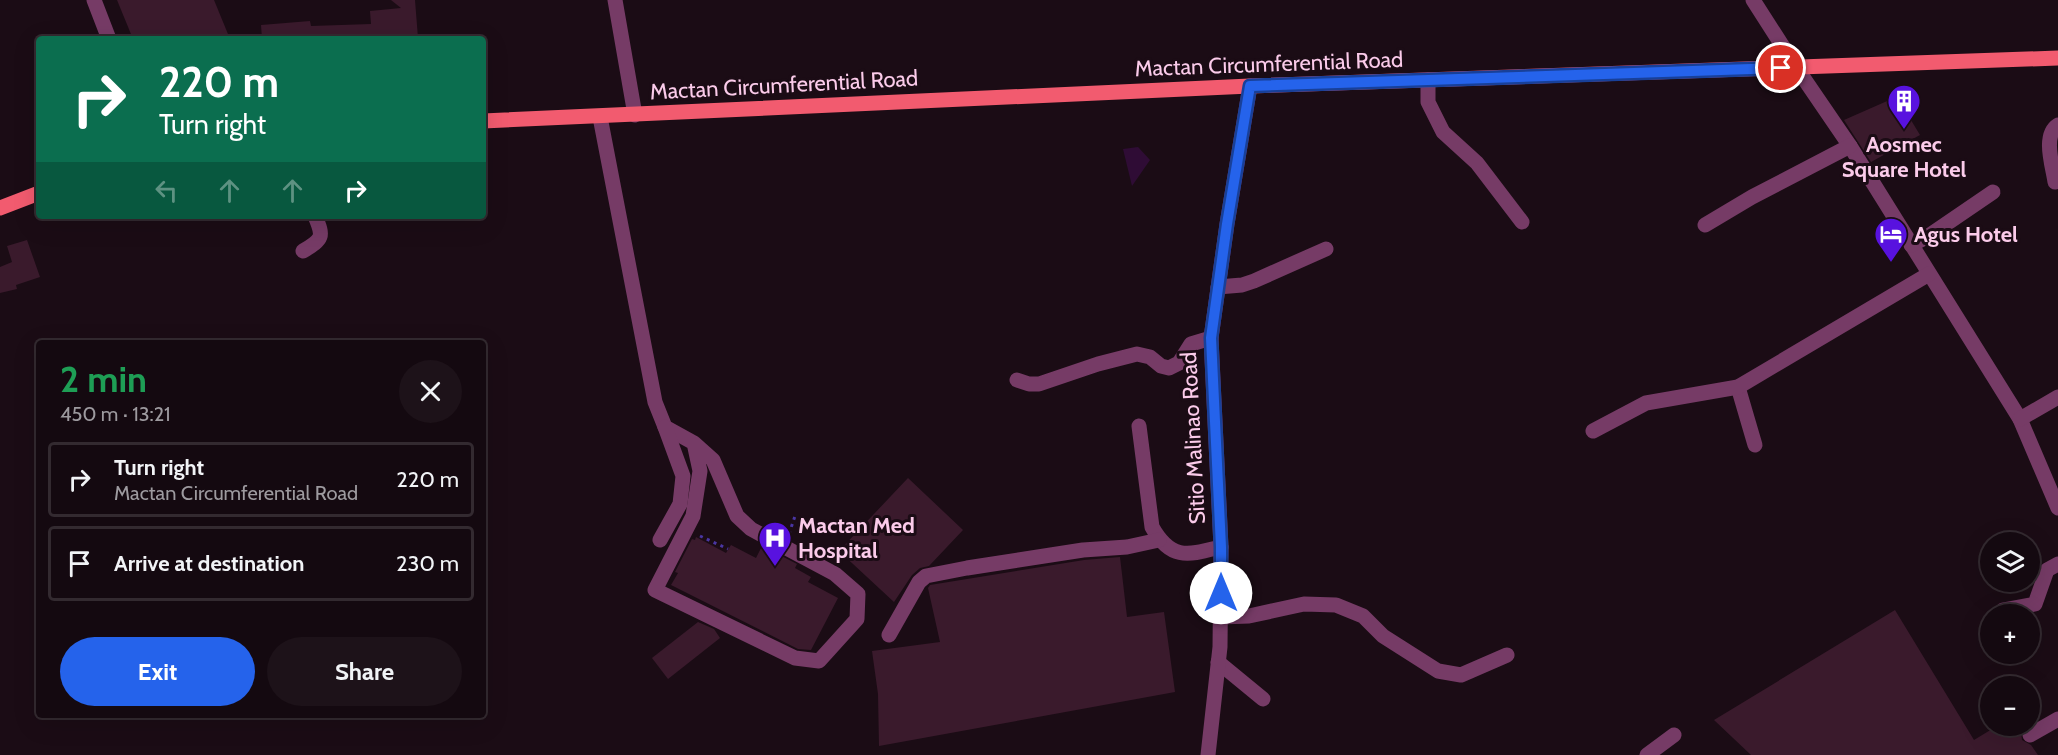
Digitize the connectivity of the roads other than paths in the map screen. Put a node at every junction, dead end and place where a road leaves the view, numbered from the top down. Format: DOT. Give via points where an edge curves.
graph roads {
  1 [pos="94,0"];
  2 [pos="615,0"];
  3 [pos="1753,0"];
  4 [pos="108,36"];
  5 [pos="2058,58"];
  6 [pos="1796,67"];
  7 [pos="1428,80"];
  8 [pos="1250,86"];
  9 [pos="635,115"];
  10 [pos="600,117"];
  11 [pos="486,121"];
  12 [pos="2058,125"];
  13 [pos="1850,146"];
  14 [pos="2055,182"];
  15 [pos="1993,192"];
  16 [pos="36,194"];
  17 [pos="0,208"];
  18 [pos="316,219"];
  19 [pos="1522,222"];
  20 [pos="1705,225"];
  21 [pos="1911,245"];
  22 [pos="1326,249"];
  23 [pos="303,251"];
  24 [pos="1929,274"];
  25 [pos="1218,287"];
  26 [pos="1211,338"];
  27 [pos="1017,381"];
  28 [pos="1738,387"];
  29 [pos="2058,397"];
  30 [pos="2020,418"];
  31 [pos="1139,426"];
  32 [pos="665,427"];
  33 [pos="1593,431"];
  34 [pos="694,443"];
  35 [pos="1755,445"];
  36 [pos="2058,508"];
  37 [pos="660,540"];
  38 [pos="1159,540"];
  39 [pos="1221,547"];
  40 [pos="2058,564"];
  41 [pos="2035,604"];
  42 [pos="1220,617"];
  43 [pos="889,635"];
  44 [pos="1507,655"];
  45 [pos="1218,662"];
  46 [pos="1263,699"];
  47 [pos="2058,719"];
  48 [pos="2040,729"];
  49 [pos="1674,735"];
  50 [pos="1208,755"];
  51 [pos="1647,755"];
  1 -- 4 [label="street"];
  2 -- 9 [label="street"];
  3 -- 6 [label="street"];
  5 -- 6 [label="main road, Mactan Circumferential Road"];
  6 -- 7 [label="main road, Mactan Circumferential Road"];
  6 -- 13 [label="street"];
  7 -- 8 [label="main road, Mactan Circumferential Road"];
  7 -- 19 [label="street" via="1428,102 1443,132 1477,163"];
  8 -- 9 [label="main road, Mactan Circumferential Road"];
  8 -- 25 [label="street, Sitio Malinao Road"];
  9 -- 10 [label="main road, Mactan Circumferential Road"];
  10 -- 11 [label="main road, Mactan Circumferential Road"];
  10 -- 32 [label="street" via="655,402"];
  12 -- 14 [label="street" via="2051,136 2050,150"];
  13 -- 20 [label="street"];
  13 -- 21 [label="street"];
  15 -- 21 [label="street"];
  16 -- 17 [label="main road"];
  18 -- 23 [label="street" via="321,237"];
  21 -- 24 [label="street"];
  22 -- 25 [label="street" via="1254,281"];
  24 -- 28 [label="street"];
  24 -- 30 [label="street"];
  25 -- 26 [label="street, Sitio Malinao Road"];
  26 -- 27 [label="street" via="1191,344 1179,363 1169,368 1137,354 1039,384"];
  26 -- 39 [label="street, Sitio Malinao Road"];
  28 -- 33 [label="street" via="1646,403"];
  28 -- 35 [label="street"];
  29 -- 30 [label="street"];
  30 -- 36 [label="street"];
  31 -- 38 [label="street" via="1152,527"];
  32 -- 34 [label="street"];
  32 -- 37 [label="street" via="683,476 680,504"];
  34 -- 34 [label="street" via="713,460 737,516 751,529 835,574 858,594 856,619 819,661 795,658 655,590 693,516 700,471"];
  38 -- 39 [label="street" via="1180,554"];
  38 -- 43 [label="street" via="926,576"];
  39 -- 42 [label="street, Sitio Malinao Road"];
  40 -- 41 [label="street" via="2046,570"];
  42 -- 44 [label="street" via="1249,616 1304,604 1336,605 1364,616 1383,636 1438,671 1461,675"];
  42 -- 45 [label="street, Sitio Malinao Road"];
  45 -- 46 [label="street"];
  45 -- 50 [label="street, Sitio Malinao Road"];
  47 -- 48 [label="street"];
  49 -- 51 [label="street"];
}
